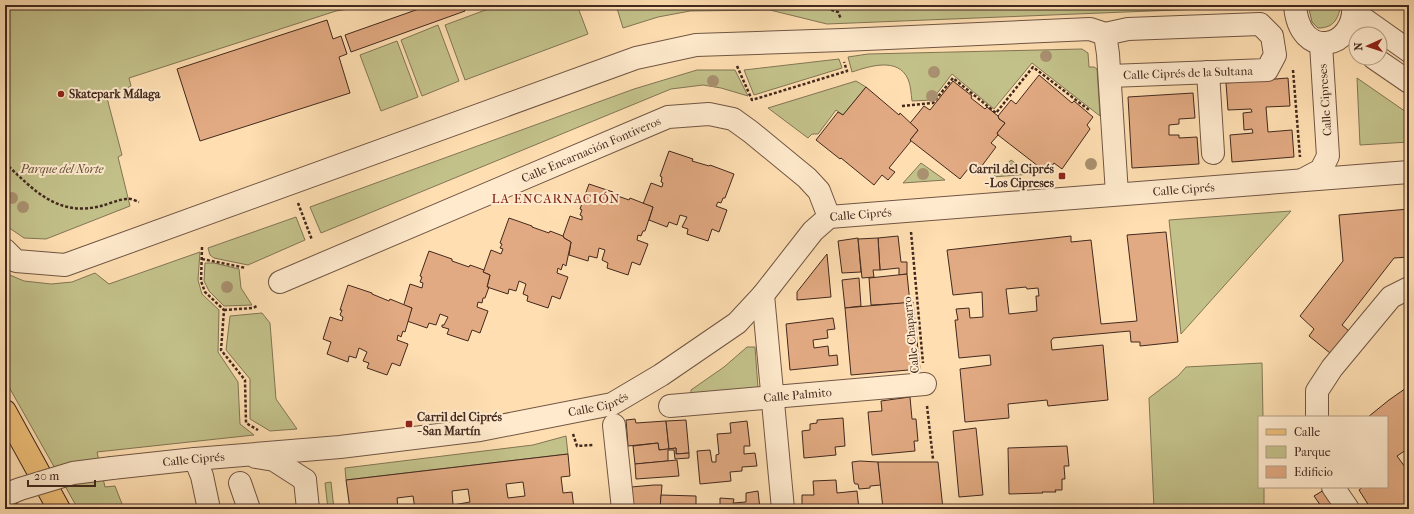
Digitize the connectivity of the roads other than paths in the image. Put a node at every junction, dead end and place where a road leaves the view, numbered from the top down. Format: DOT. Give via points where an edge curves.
graph roads {
  1 [pos="1295,5"];
  2 [pos="1354,8"];
  3 [pos="1349,26"];
  4 [pos="1105,34"];
  5 [pos="1348,41"];
  6 [pos="1321,44"];
  7 [pos="1409,51"];
  8 [pos="1386,66"];
  9 [pos="1208,72"];
  10 [pos="1110,76"];
  11 [pos="1409,82"];
  12 [pos="1213,153"];
  13 [pos="1328,156"];
  14 [pos="1302,169"];
  15 [pos="1409,172"];
  16 [pos="1358,176"];
  17 [pos="1117,194"];
  18 [pos="829,217"];
  19 [pos="5,250"];
  20 [pos="280,282"];
  21 [pos="1409,288"];
  22 [pos="763,295"];
  23 [pos="925,384"];
  24 [pos="772,398"];
  25 [pos="670,406"];
  26 [pos="5,410"];
  27 [pos="1317,416"];
  28 [pos="614,425"];
  29 [pos="340,447"];
  30 [pos="242,454"];
  31 [pos="195,459"];
  32 [pos="304,480"];
  33 [pos="240,483"];
  34 [pos="1334,488"];
  35 [pos="5,495"];
  36 [pos="5,506"];
  37 [pos="7,509"];
  38 [pos="59,509"];
  39 [pos="209,509"];
  40 [pos="250,509"];
  41 [pos="308,509"];
  42 [pos="623,509"];
  43 [pos="782,509"];
  44 [pos="1348,509"];
  1 -- 6 [label="street" via="1302,31 1313,42"];
  2 -- 3 [label="street"];
  2 -- 7 [label="street"];
  4 -- 9 [label="street, Calle Ciprés de la Sultana" via="1128,29 1260,24 1272,36 1275,55 1267,70"];
  4 -- 10 [label="street, Calle Ciprés de la Sultana"];
  4 -- 19 [label="street" via="1090,29 696,45 636,58 65,265 16,261"];
  5 -- 6 [label="street"];
  6 -- 13 [label="street, Calle Cipreses"];
  8 -- 11 [label="street"];
  9 -- 10 [label="street, Calle Ciprés de la Sultana"];
  9 -- 12 [label="street"];
  10 -- 17 [label="street, Calle Ciprés de la Sultana"];
  13 -- 14 [label="street" via="1321,170"];
  13 -- 16 [label="street" via="1346,171"];
  14 -- 16 [label="street, Calle Ciprés"];
  14 -- 17 [label="street, Calle Ciprés"];
  15 -- 16 [label="street, Calle Ciprés"];
  17 -- 18 [label="street, Calle Ciprés"];
  18 -- 20 [label="street, Calle Encarnación Fontiveros" via="819,191 807,178 733,119 709,114 668,117"];
  18 -- 22 [label="street, Calle Ciprés" via="813,231"];
  21 -- 27 [label="street" via="1391,297 1332,368 1317,391"];
  22 -- 24 [label="street"];
  22 -- 29 [label="street, Calle Ciprés" via="738,323 661,375 612,404 480,430"];
  23 -- 24 [label="street, Calle Palmito"];
  24 -- 25 [label="street, Calle Palmito"];
  24 -- 43 [label="street"];
  26 -- 38 [label="main road"];
  28 -- 42 [label="street"];
  29 -- 30 [label="street, Calle Ciprés"];
  29 -- 32 [label="street, Calle Ciprés" via="316,458"];
  30 -- 31 [label="street, Calle Ciprés"];
  30 -- 32 [label="street, Calle Ciprés" via="274,460"];
  31 -- 35 [label="street, Calle Ciprés, bridge" via="73,473"];
  31 -- 39 [label="street" via="202,476"];
  32 -- 41 [label="street"];
  33 -- 40 [label="street"];
  34 -- 44 [label="street"];
  36 -- 37 [label="main road"];
}
